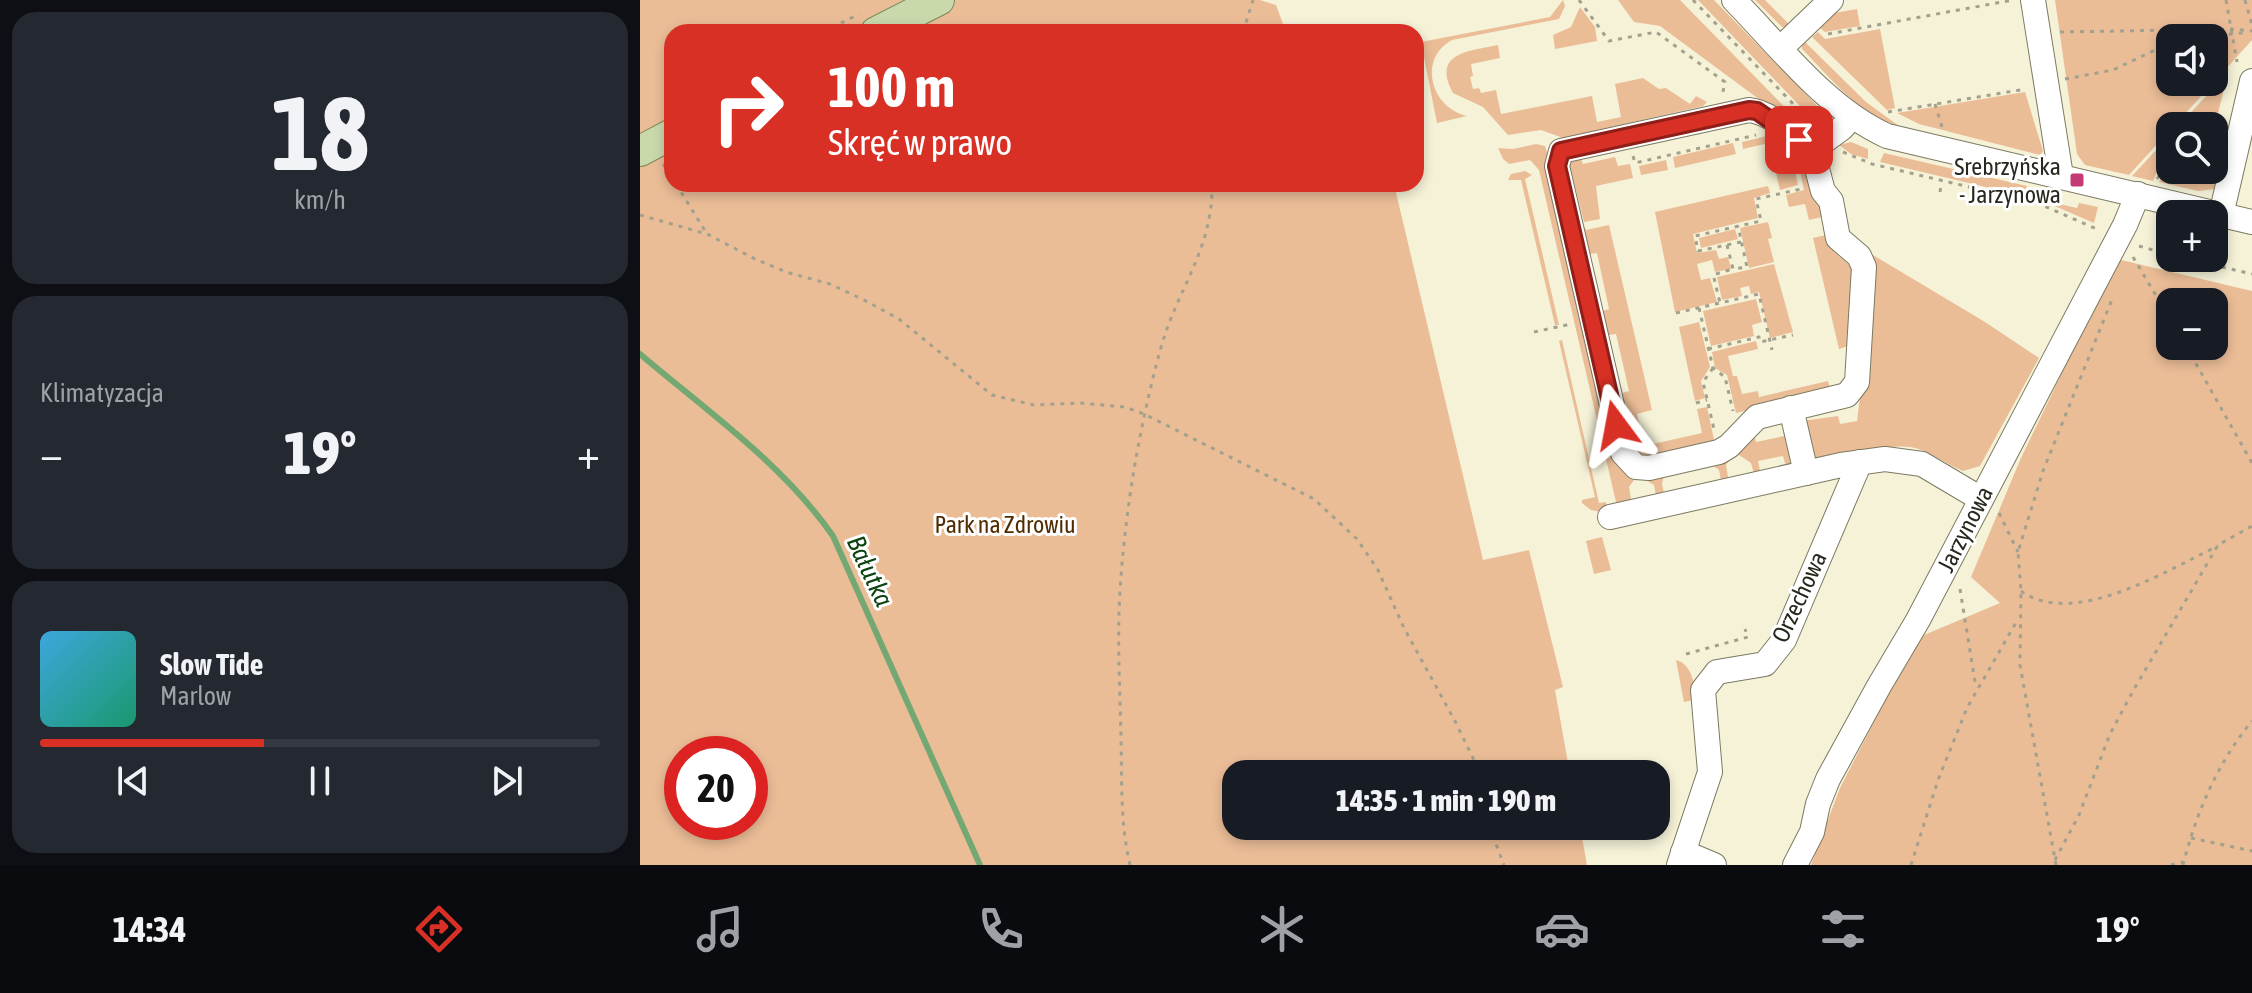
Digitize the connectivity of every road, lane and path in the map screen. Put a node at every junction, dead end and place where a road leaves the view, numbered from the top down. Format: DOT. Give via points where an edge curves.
graph roads {
  1 [pos="939,0"];
  2 [pos="1253,0"];
  3 [pos="1579,0"];
  4 [pos="1734,0"];
  5 [pos="1831,0"];
  6 [pos="2015,0"];
  7 [pos="2033,0"];
  8 [pos="2226,0"];
  9 [pos="2245,0"];
  10 [pos="1810,21"];
  11 [pos="869,22"];
  12 [pos="1246,24"];
  13 [pos="2252,25"];
  14 [pos="2054,32"];
  15 [pos="2232,32"];
  16 [pos="2252,32"];
  17 [pos="2228,33"];
  18 [pos="1781,48"];
  19 [pos="2156,50"];
  20 [pos="2244,71"];
  21 [pos="2047,84"];
  22 [pos="1716,102"];
  23 [pos="1935,104"];
  24 [pos="1885,113"];
  25 [pos="1852,117"];
  26 [pos="1756,135"];
  27 [pos="1945,136"];
  28 [pos="1628,137"];
  29 [pos="664,138"];
  30 [pos="1812,150"];
  31 [pos="640,151"];
  32 [pos="2061,176"];
  33 [pos="2156,178"];
  34 [pos="1941,186"];
  35 [pos="1802,189"];
  36 [pos="2147,190"];
  37 [pos="681,192"];
  38 [pos="1212,192"];
  39 [pos="1940,192"];
  40 [pos="2177,200"];
  41 [pos="2223,200"];
  42 [pos="640,215"];
  43 [pos="2228,217"];
  44 [pos="1834,220"];
  45 [pos="2252,222"];
  46 [pos="1738,226"];
  47 [pos="1810,227"];
  48 [pos="707,234"];
  49 [pos="1741,242"];
  50 [pos="1727,245"];
  51 [pos="2126,263"];
  52 [pos="2228,268"];
  53 [pos="1733,269"];
  54 [pos="2252,274"];
  55 [pos="2156,296"];
  56 [pos="2113,298"];
  57 [pos="1720,303"];
  58 [pos="1699,308"];
  59 [pos="1676,313"];
  60 [pos="1571,324"];
  61 [pos="1534,332"];
  62 [pos="1793,335"];
  63 [pos="1770,340"];
  64 [pos="1708,349"];
  65 [pos="1772,350"];
  66 [pos="2194,360"];
  67 [pos="1713,368"];
  68 [pos="1707,400"];
  69 [pos="1696,403"];
  70 [pos="1791,408"];
  71 [pos="1144,414"];
  72 [pos="1728,438"];
  73 [pos="1860,462"];
  74 [pos="2252,463"];
  75 [pos="1806,473"];
  76 [pos="1981,499"];
  77 [pos="1610,517"];
  78 [pos="2252,526"];
  79 [pos="2218,545"];
  80 [pos="2018,552"];
  81 [pos="1950,558"];
  82 [pos="2021,591"];
  83 [pos="2020,616"];
  84 [pos="1745,629"];
  85 [pos="1686,654"];
  86 [pos="1976,688"];
  87 [pos="2252,721"];
  88 [pos="1473,760"];
  89 [pos="2191,838"];
  90 [pos="1494,840"];
  91 [pos="2252,851"];
  92 [pos="1681,859"];
  93 [pos="2056,863"];
  94 [pos="2184,863"];
  95 [pos="1130,865"];
  96 [pos="1504,865"];
  97 [pos="1714,865"];
  98 [pos="1795,865"];
  99 [pos="1911,865"];
  100 [pos="2171,865"];
  1 -- 11 [label="main road"];
  2 -- 12 [label="path"];
  3 -- 22 [label="path" via="1609,41 1656,32 1725,82"];
  4 -- 18 [label="street"];
  5 -- 10 [label="street"];
  6 -- 10 [label="path" via="1825,35"];
  7 -- 21 [label="street"];
  8 -- 15 [label="path"];
  9 -- 13 [label="path"];
  10 -- 18 [label="street"];
  14 -- 15 [label="path"];
  15 -- 16 [label="path"];
  15 -- 17 [label="path"];
  15 -- 20 [label="path"];
  18 -- 25 [label="street"];
  19 -- 21 [label="path" via="2113,70"];
  20 -- 41 [label="street"];
  21 -- 23 [label="path"];
  21 -- 32 [label="street"];
  23 -- 24 [label="path"];
  23 -- 27 [label="path"];
  25 -- 30 [label="street"];
  25 -- 32 [label="street" via="1887,136"];
  26 -- 28 [label="path" via="1635,163"];
  28 -- 30 [label="street" via="1757,111"];
  28 -- 72 [label="street" via="1561,151 1557,159 1623,453 1636,467 1649,468"];
  29 -- 31 [label="main road"];
  30 -- 44 [label="street"];
  32 -- 36 [label="street"];
  33 -- 36 [label="path"];
  34 -- 39 [label="path"];
  35 -- 46 [label="path" via="1756,199 1761,221"];
  36 -- 40 [label="street"];
  36 -- 76 [label="street, Jarzynowa"];
  37 -- 48 [label="path"];
  38 -- 71 [label="path" via="1204,246 1170,319"];
  42 -- 48 [label="path"];
  43 -- 45 [label="street"];
  44 -- 47 [label="street"];
  44 -- 70 [label="street" via="1838,238 1864,267 1857,382 1847,395"];
  46 -- 49 [label="path"];
  46 -- 50 [label="path" via="1695,236 1698,251"];
  48 -- 71 [label="path" via="786,272 830,284 899,319 992,395 1034,405 1080,403"];
  49 -- 50 [label="path"];
  49 -- 53 [label="path" via="1747,267"];
  50 -- 53 [label="path"];
  51 -- 55 [label="path" via="2130,252"];
  52 -- 54 [label="path"];
  53 -- 57 [label="path" via="1715,276"];
  56 -- 80 [label="path" via="2043,471"];
  57 -- 58 [label="path"];
  57 -- 63 [label="path" via="1759,294"];
  58 -- 59 [label="path"];
  58 -- 64 [label="path"];
  60 -- 61 [label="path"];
  62 -- 63 [label="path"];
  63 -- 64 [label="path" via="1760,342 1759,337"];
  63 -- 65 [label="path"];
  64 -- 67 [label="path"];
  66 -- 74 [label="path"];
  67 -- 68 [label="path" via="1703,382"];
  67 -- 72 [label="path" via="1725,377"];
  68 -- 69 [label="path"];
  68 -- 72 [label="path"];
  70 -- 72 [label="street" via="1757,417"];
  70 -- 75 [label="street"];
  71 -- 88 [label="path" via="1314,499 1357,539 1378,570"];
  71 -- 95 [label="path" via="1120,592 1123,814"];
  73 -- 75 [label="street"];
  73 -- 76 [label="street" via="1922,464"];
  73 -- 92 [label="street, Orzechowa" via="1784,640 1765,664 1717,672 1703,690 1710,772"];
  75 -- 77 [label="street"];
  76 -- 80 [label="path" via="2002,514"];
  76 -- 81 [label="street, Jarzynowa"];
  78 -- 79 [label="path"];
  79 -- 82 [label="path" via="2111,595 2054,605"];
  79 -- 93 [label="path" via="2110,734"];
  80 -- 82 [label="path"];
  81 -- 86 [label="path" via="1962,597"];
  81 -- 98 [label="street, Jarzynowa" via="1828,779 1812,832"];
  82 -- 83 [label="path"];
  83 -- 86 [label="path"];
  83 -- 93 [label="path" via="2020,665"];
  84 -- 85 [label="path" via="1748,637"];
  86 -- 99 [label="path"];
  87 -- 89 [label="path" via="2214,778"];
  89 -- 91 [label="path"];
  89 -- 94 [label="path"];
  90 -- 96 [label="path"];
  92 -- 97 [label="street"];
  94 -- 100 [label="path"];
}
